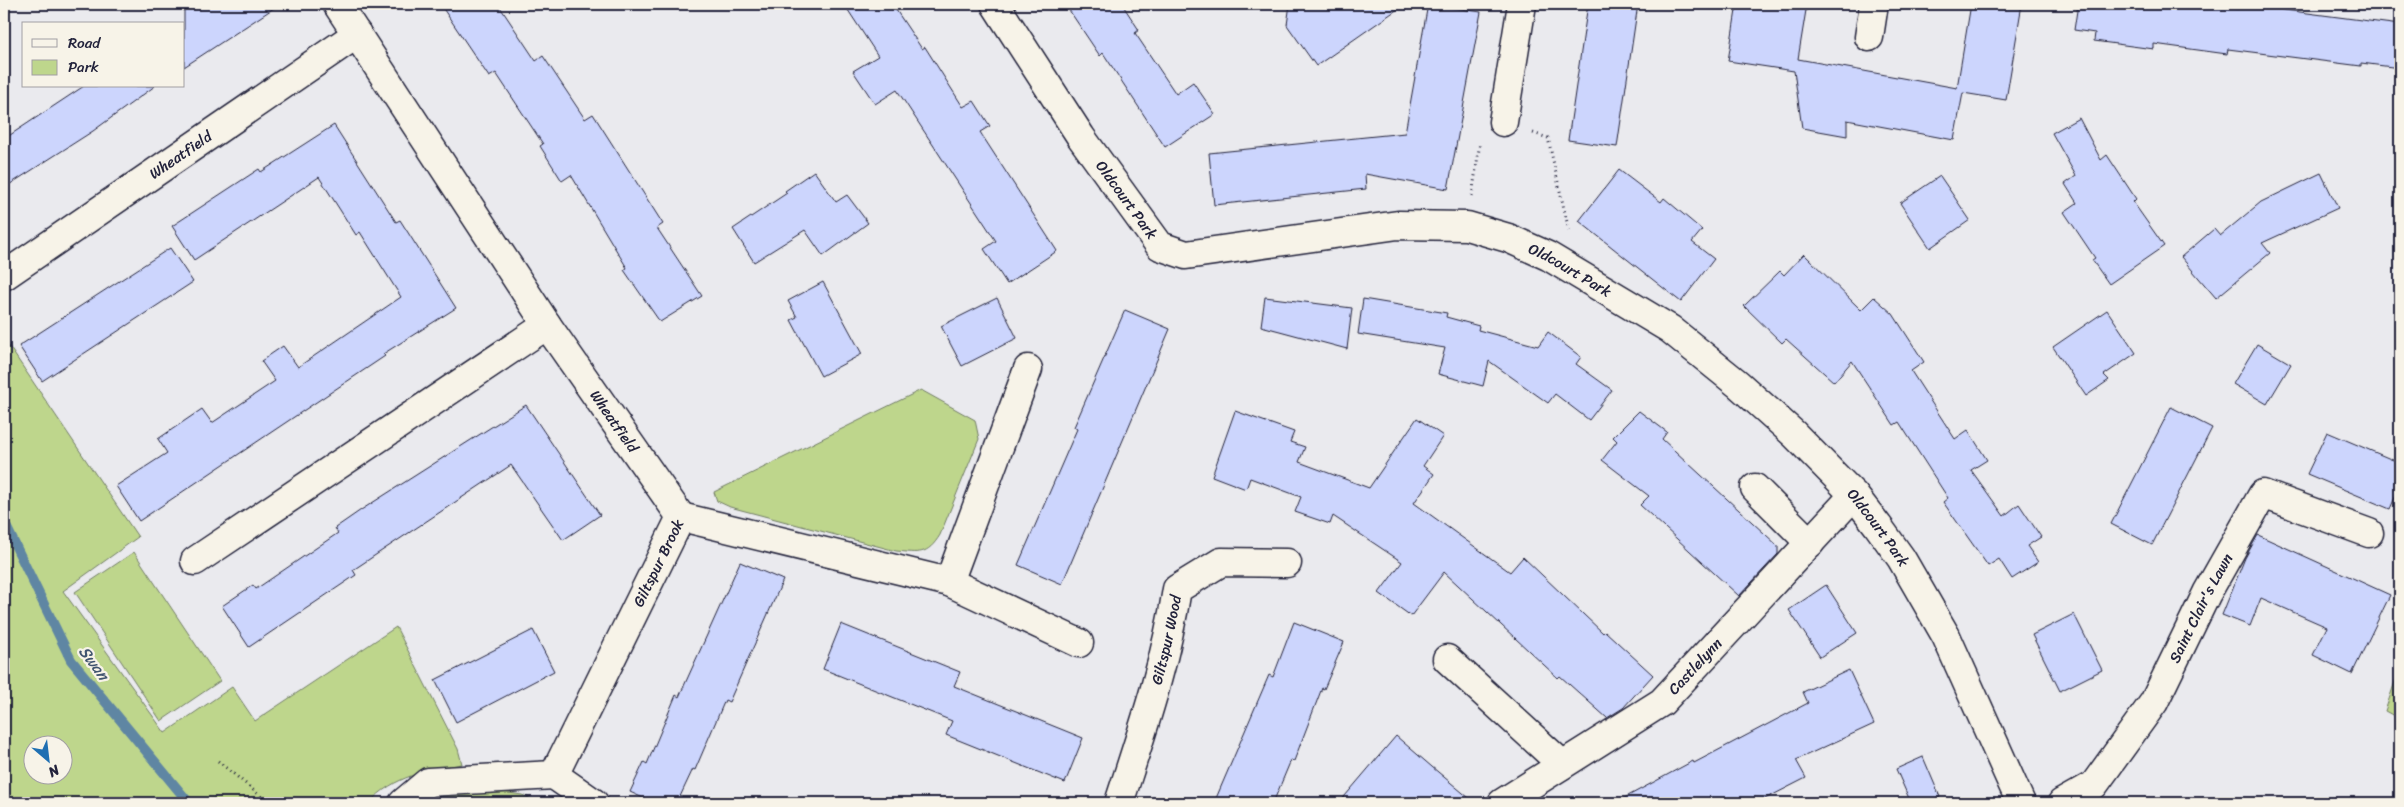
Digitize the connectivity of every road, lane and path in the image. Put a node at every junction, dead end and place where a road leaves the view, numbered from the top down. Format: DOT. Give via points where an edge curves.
graph roads {
  1 [pos="337,4"];
  2 [pos="995,4"];
  3 [pos="1522,4"];
  4 [pos="1874,4"];
  5 [pos="357,34"];
  6 [pos="1869,37"];
  7 [pos="1504,122"];
  8 [pos="1467,226"];
  9 [pos="1559,263"];
  10 [pos="4,276"];
  11 [pos="547,326"];
  12 [pos="1028,369"];
  13 [pos="1755,488"];
  14 [pos="1854,495"];
  15 [pos="681,517"];
  16 [pos="2369,533"];
  17 [pos="1810,543"];
  18 [pos="195,561"];
  19 [pos="1286,563"];
  20 [pos="949,582"];
  21 [pos="1079,643"];
  22 [pos="1447,659"];
  23 [pos="218,761"];
  24 [pos="1560,766"];
  25 [pos="554,775"];
  26 [pos="269,803"];
  27 [pos="403,803"];
  28 [pos="594,803"];
  29 [pos="1119,803"];
  30 [pos="1502,803"];
  31 [pos="2021,803"];
  32 [pos="2062,803"];
  1 -- 5 [label="street, Wheatfield"];
  2 -- 8 [label="street, Oldcourt Park" via="1081,137 1160,246 1186,255 1398,225"];
  3 -- 7 [label="street"];
  4 -- 6 [label="street"];
  5 -- 10 [label="street, Wheatfield"];
  5 -- 11 [label="street, Wheatfield"];
  7 -- 8 [label="path" via="1481,132"];
  7 -- 9 [label="path" via="1548,138 1570,234"];
  8 -- 9 [label="street, Oldcourt Park" via="1508,238"];
  9 -- 14 [label="street, Oldcourt Park" via="1681,338 1774,416"];
  11 -- 15 [label="street, Wheatfield"];
  11 -- 18 [label="street"];
  12 -- 20 [label="street"];
  13 -- 17 [label="street"];
  14 -- 17 [label="street, Castlelynn"];
  14 -- 31 [label="street, Oldcourt Park" via="1901,558 1935,614 1958,658"];
  15 -- 20 [label="street, Giltspur Brook"];
  15 -- 25 [label="street, Giltspur Brook"];
  16 -- 32 [label="street, Saint Clair's Lawn" via="2263,494 2207,593 2154,702 2094,785"];
  17 -- 24 [label="street, Castlelynn" via="1662,702"];
  19 -- 29 [label="street, Giltspur Wood" via="1221,562 1177,589 1171,629 1154,692"];
  20 -- 21 [label="street, Giltspur Brook"];
  22 -- 24 [label="street"];
  23 -- 26 [label="path"];
  24 -- 30 [label="street, Castlelynn"];
  25 -- 27 [label="street" via="428,782"];
  25 -- 28 [label="street"];
}
